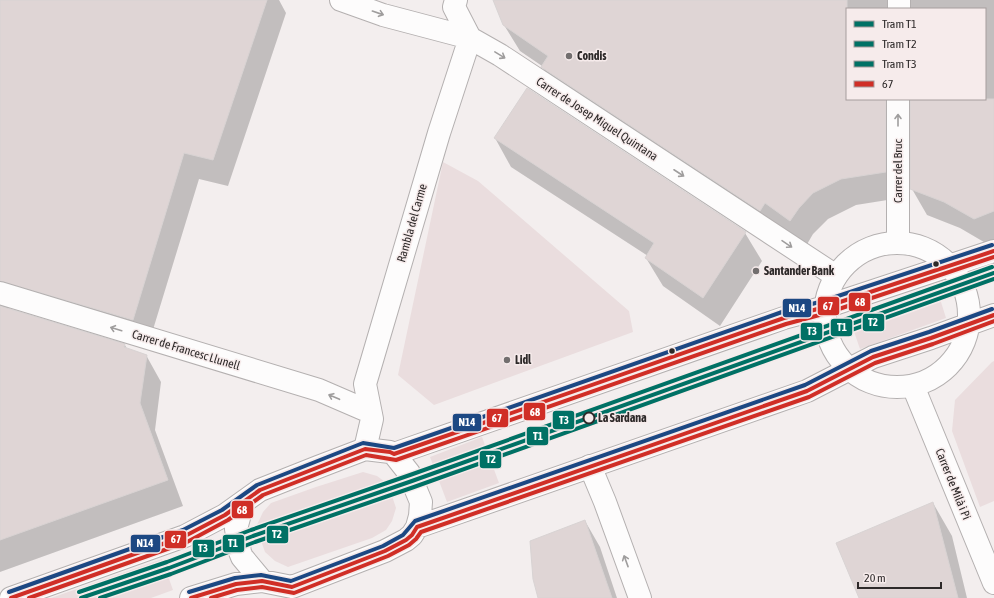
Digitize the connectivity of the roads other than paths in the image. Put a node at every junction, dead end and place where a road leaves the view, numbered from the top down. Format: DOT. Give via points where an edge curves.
graph roads {
  1 [pos="341,0"];
  2 [pos="456,0"];
  3 [pos="470,38"];
  4 [pos="898,100"];
  5 [pos="898,243"];
  6 [pos="994,251"];
  7 [pos="950,266"];
  8 [pos="836,276"];
  9 [pos="0,293"];
  10 [pos="825,307"];
  11 [pos="994,315"];
  12 [pos="969,324"];
  13 [pos="849,370"];
  14 [pos="913,386"];
  15 [pos="370,412"];
  16 [pos="365,449"];
  17 [pos="394,454"];
  18 [pos="590,466"];
  19 [pos="242,503"];
  20 [pos="417,527"];
  21 [pos="262,581"];
  22 [pos="994,582"];
  23 [pos="292,592"];
  24 [pos="11,598"];
  25 [pos="190,598"];
  26 [pos="640,598"];
  1 -- 3 [label="street, Carrer de Josep Miquel Quintana, one-way" via="383,15"];
  2 -- 3 [label="street" via="454,7"];
  3 -- 8 [label="street, Carrer de Josep Miquel Quintana, one-way" via="500,55"];
  3 -- 15 [label="street, Rambla del Carme" via="439,132 365,384"];
  5 -- 4 [label="street, Carrer del Bruc, one-way"];
  5 -- 7 [label="street" via="927,249"];
  5 -- 8 [label="street" via="864,250"];
  6 -- 7 [label="street"];
  7 -- 10 [label="street"];
  7 -- 12 [label="street" via="962,283 968,300"];
  8 -- 10 [label="street"];
  15 -- 9 [label="street, Carrer de Francesc Llunell, one-way" via="319,390"];
  10 -- 13 [label="street" via="826,330 834,352"];
  10 -- 17 [label="street" via="784,318"];
  11 -- 12 [label="street"];
  12 -- 13 [label="street" via="873,357"];
  12 -- 14 [label="street" via="951,364 934,378"];
  13 -- 14 [label="street" via="879,386"];
  13 -- 18 [label="street" via="807,391"];
  14 -- 22 [label="street, Carrer de Milà i Pi"];
  15 -- 16 [label="street, Rambla del Carme" via="372,419"];
  16 -- 17 [label="street"];
  16 -- 19 [label="street" via="260,490"];
  17 -- 20 [label="street" via="409,473 421,502"];
  18 -- 20 [label="street"];
  26 -- 18 [label="street, one-way"];
  19 -- 21 [label="street" via="236,529 240,552"];
  19 -- 24 [label="street" via="185,536"];
  20 -- 23 [label="street" via="406,540"];
  21 -- 23 [label="street"];
  21 -- 25 [label="street" via="236,584"];
}
